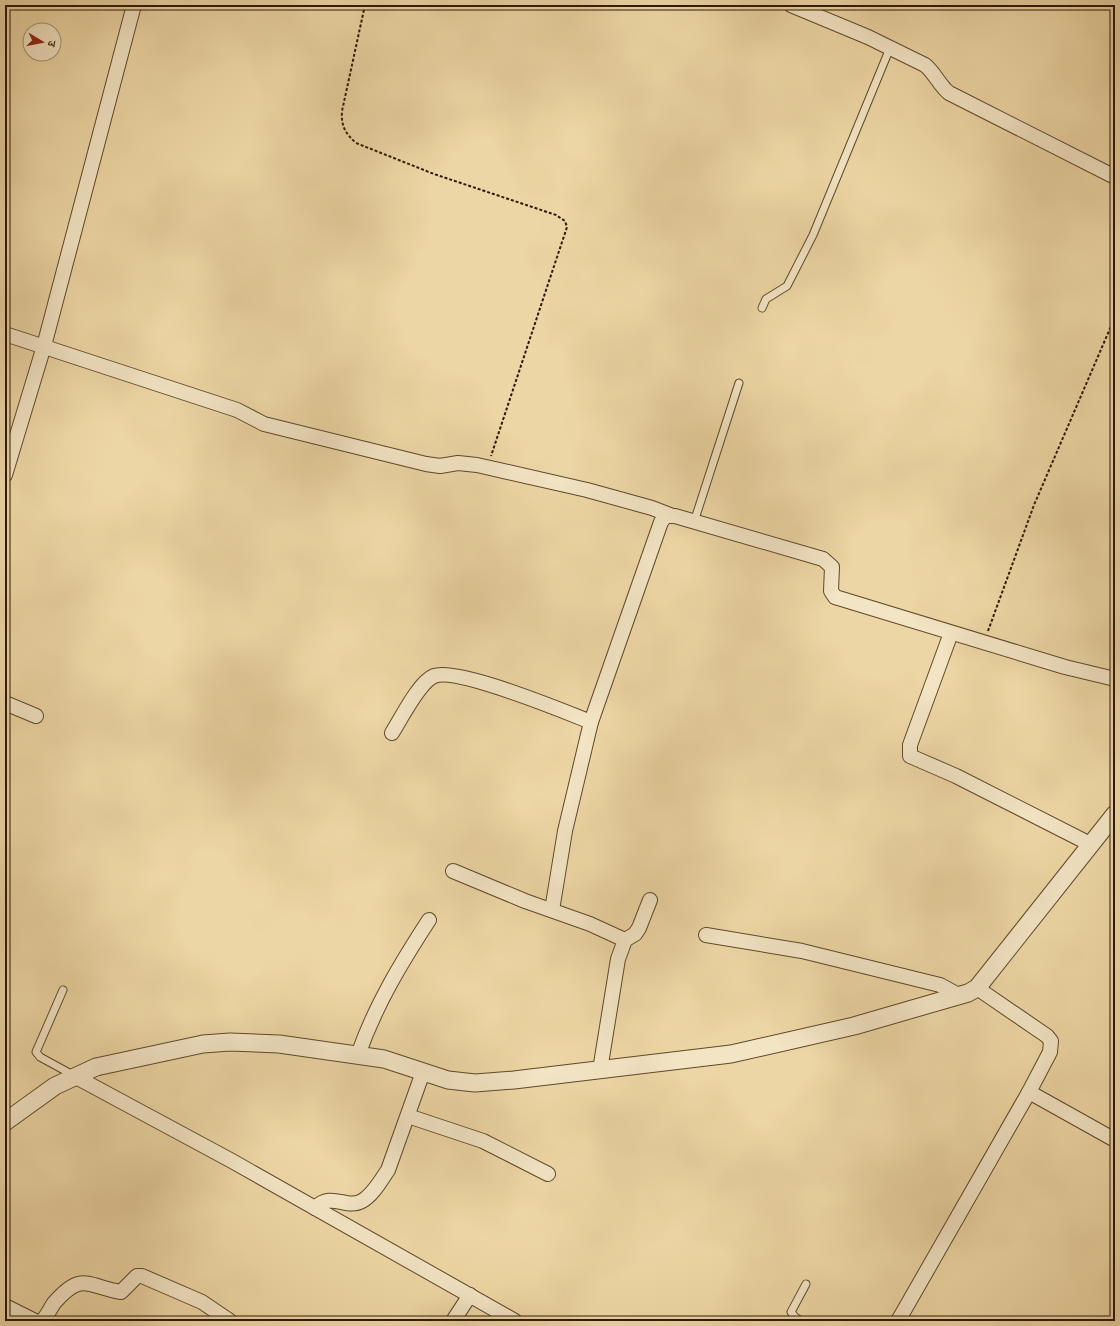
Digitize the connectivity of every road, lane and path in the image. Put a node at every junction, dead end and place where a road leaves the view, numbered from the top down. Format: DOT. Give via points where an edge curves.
graph roads {
  1 [pos="134,5"];
  2 [pos="365,5"];
  3 [pos="791,5"];
  4 [pos="890,48"];
  5 [pos="1115,177"];
  6 [pos="762,308"];
  7 [pos="1115,317"];
  8 [pos="5,334"];
  9 [pos="44,346"];
  10 [pos="739,383"];
  11 [pos="487,468"];
  12 [pos="5,475"];
  13 [pos="670,515"];
  14 [pos="694,522"];
  15 [pos="951,633"];
  16 [pos="984,643"];
  17 [pos="1115,679"];
  18 [pos="5,703"];
  19 [pos="36,716"];
  20 [pos="591,722"];
  21 [pos="392,733"];
  22 [pos="1115,814"];
  23 [pos="1090,844"];
  24 [pos="453,871"];
  25 [pos="650,900"];
  26 [pos="552,910"];
  27 [pos="429,920"];
  28 [pos="706,936"];
  29 [pos="625,940"];
  30 [pos="977,988"];
  31 [pos="63,990"];
  32 [pos="960,996"];
  33 [pos="358,1055"];
  34 [pos="600,1070"];
  35 [pos="423,1072"];
  36 [pos="76,1076"];
  37 [pos="1029,1092"];
  38 [pos="408,1116"];
  39 [pos="5,1122"];
  40 [pos="1115,1140"];
  41 [pos="548,1174"];
  42 [pos="315,1208"];
  43 [pos="806,1284"];
  44 [pos="470,1295"];
  45 [pos="5,1306"];
  46 [pos="35,1321"];
  47 [pos="42,1321"];
  48 [pos="230,1321"];
  49 [pos="453,1321"];
  50 [pos="515,1321"];
  51 [pos="801,1321"];
  52 [pos="898,1321"];
  1 -- 9 [label="street"];
  2 -- 11 [label="path" via="342,111 342,128 348,136 356,143 434,174 556,216 565,221 567,227"];
  3 -- 4 [label="street"];
  4 -- 5 [label="street" via="925,65 949,93"];
  4 -- 6 [label="lane" via="813,235 787,286 766,299"];
  7 -- 16 [label="path" via="1034,505"];
  8 -- 9 [label="street"];
  9 -- 11 [label="street" via="237,410 264,424 426,464 466,464"];
  9 -- 12 [label="street"];
  10 -- 14 [label="lane"];
  11 -- 13 [label="street" via="587,490"];
  13 -- 14 [label="street"];
  13 -- 20 [label="street" via="661,522"];
  14 -- 15 [label="street" via="823,559 832,567 831,590 835,598"];
  15 -- 16 [label="street"];
  15 -- 23 [label="street" via="910,745 910,756 956,776"];
  16 -- 17 [label="street"];
  18 -- 19 [label="street"];
  20 -- 21 [label="street" via="480,681 443,675 433,677 422,686"];
  20 -- 26 [label="street" via="565,831"];
  22 -- 23 [label="street"];
  23 -- 30 [label="street"];
  24 -- 26 [label="street"];
  25 -- 29 [label="street" via="639,928"];
  26 -- 29 [label="street"];
  27 -- 33 [label="street" via="398,968 377,1008"];
  28 -- 32 [label="street" via="809,953 940,985"];
  29 -- 34 [label="street" via="618,959"];
  30 -- 32 [label="street"];
  30 -- 37 [label="street" via="1051,1041 1050,1052"];
  31 -- 36 [label="lane" via="36,1052 40,1057"];
  32 -- 34 [label="street" via="854,1026 731,1054"];
  33 -- 35 [label="street" via="384,1059"];
  33 -- 36 [label="street" via="279,1044 203,1044 96,1066"];
  34 -- 35 [label="street" via="476,1083 448,1080"];
  35 -- 38 [label="street"];
  36 -- 39 [label="street" via="55,1086"];
  36 -- 42 [label="street"];
  37 -- 40 [label="street"];
  37 -- 52 [label="street"];
  38 -- 41 [label="street" via="483,1141"];
  38 -- 42 [label="street" via="388,1170 366,1199 352,1204 327,1200 320,1202"];
  42 -- 44 [label="street"];
  43 -- 51 [label="lane" via="791,1312"];
  44 -- 49 [label="street"];
  44 -- 50 [label="street"];
  45 -- 46 [label="street"];
  47 -- 48 [label="street" via="66,1289 78,1283 121,1292 137,1276 202,1302"];
}
